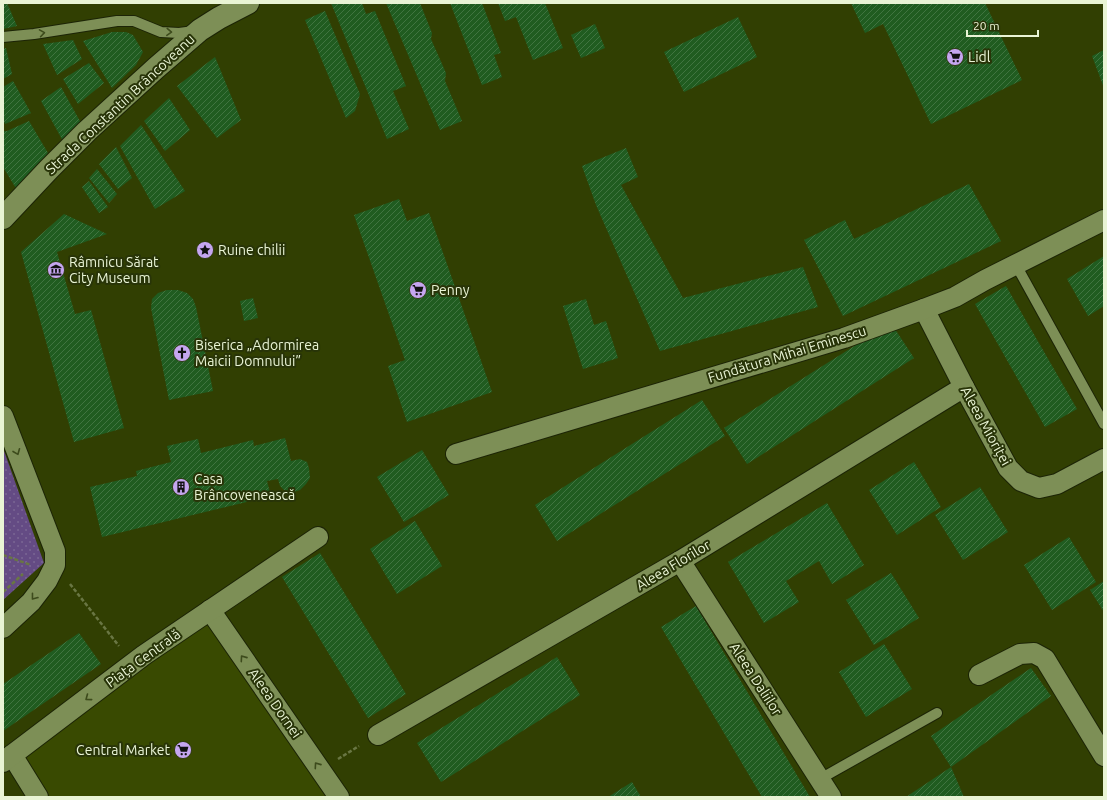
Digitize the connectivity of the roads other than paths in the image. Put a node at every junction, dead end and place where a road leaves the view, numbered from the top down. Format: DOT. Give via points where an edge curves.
graph roads {
  1 [pos="248,3"];
  2 [pos="200,30"];
  3 [pos="3,37"];
  4 [pos="3,218"];
  5 [pos="1104,220"];
  6 [pos="1016,265"];
  7 [pos="924,309"];
  8 [pos="964,387"];
  9 [pos="3,416"];
  10 [pos="1104,424"];
  11 [pos="456,454"];
  12 [pos="1104,459"];
  13 [pos="318,537"];
  14 [pos="680,561"];
  15 [pos="210,610"];
  16 [pos="3,628"];
  17 [pos="979,675"];
  18 [pos="938,713"];
  19 [pos="378,735"];
  20 [pos="1104,756"];
  21 [pos="7,758"];
  22 [pos="820,779"];
  23 [pos="38,797"];
  24 [pos="339,797"];
  25 [pos="831,797"];
  1 -- 2 [label="street, Strada Constantin Brâncoveanu"];
  3 -- 2 [label="lane, one-way" via="117,21 134,21 161,32"];
  2 -- 4 [label="street, Strada Constantin Brâncoveanu" via="98,121"];
  5 -- 6 [label="street, Fundătura Mihai Eminescu"];
  6 -- 7 [label="street, Fundătura Mihai Eminescu" via="955,297"];
  6 -- 10 [label="lane"];
  7 -- 8 [label="street, Aleea Mioriței"];
  7 -- 11 [label="street, Fundătura Mihai Eminescu" via="844,338"];
  8 -- 12 [label="street, Aleea Mioriței" via="1008,468 1021,481 1039,488 1057,484"];
  8 -- 14 [label="street, Aleea Florilor"];
  9 -- 16 [label="street, one-way" via="55,551 55,565 47,581 31,602"];
  13 -- 15 [label="street, Piața Centrală"];
  14 -- 19 [label="street, Aleea Florilor"];
  14 -- 22 [label="street, Aleea Daliilor"];
  15 -- 21 [label="street, Piața Centrală, one-way"];
  24 -- 15 [label="street, Aleea Dornei, one-way"];
  17 -- 20 [label="street" via="1020,654 1034,653 1045,660"];
  18 -- 22 [label="lane"];
  21 -- 23 [label="street, Piața Centrală"];
  22 -- 25 [label="street, Aleea Daliilor"];
}
